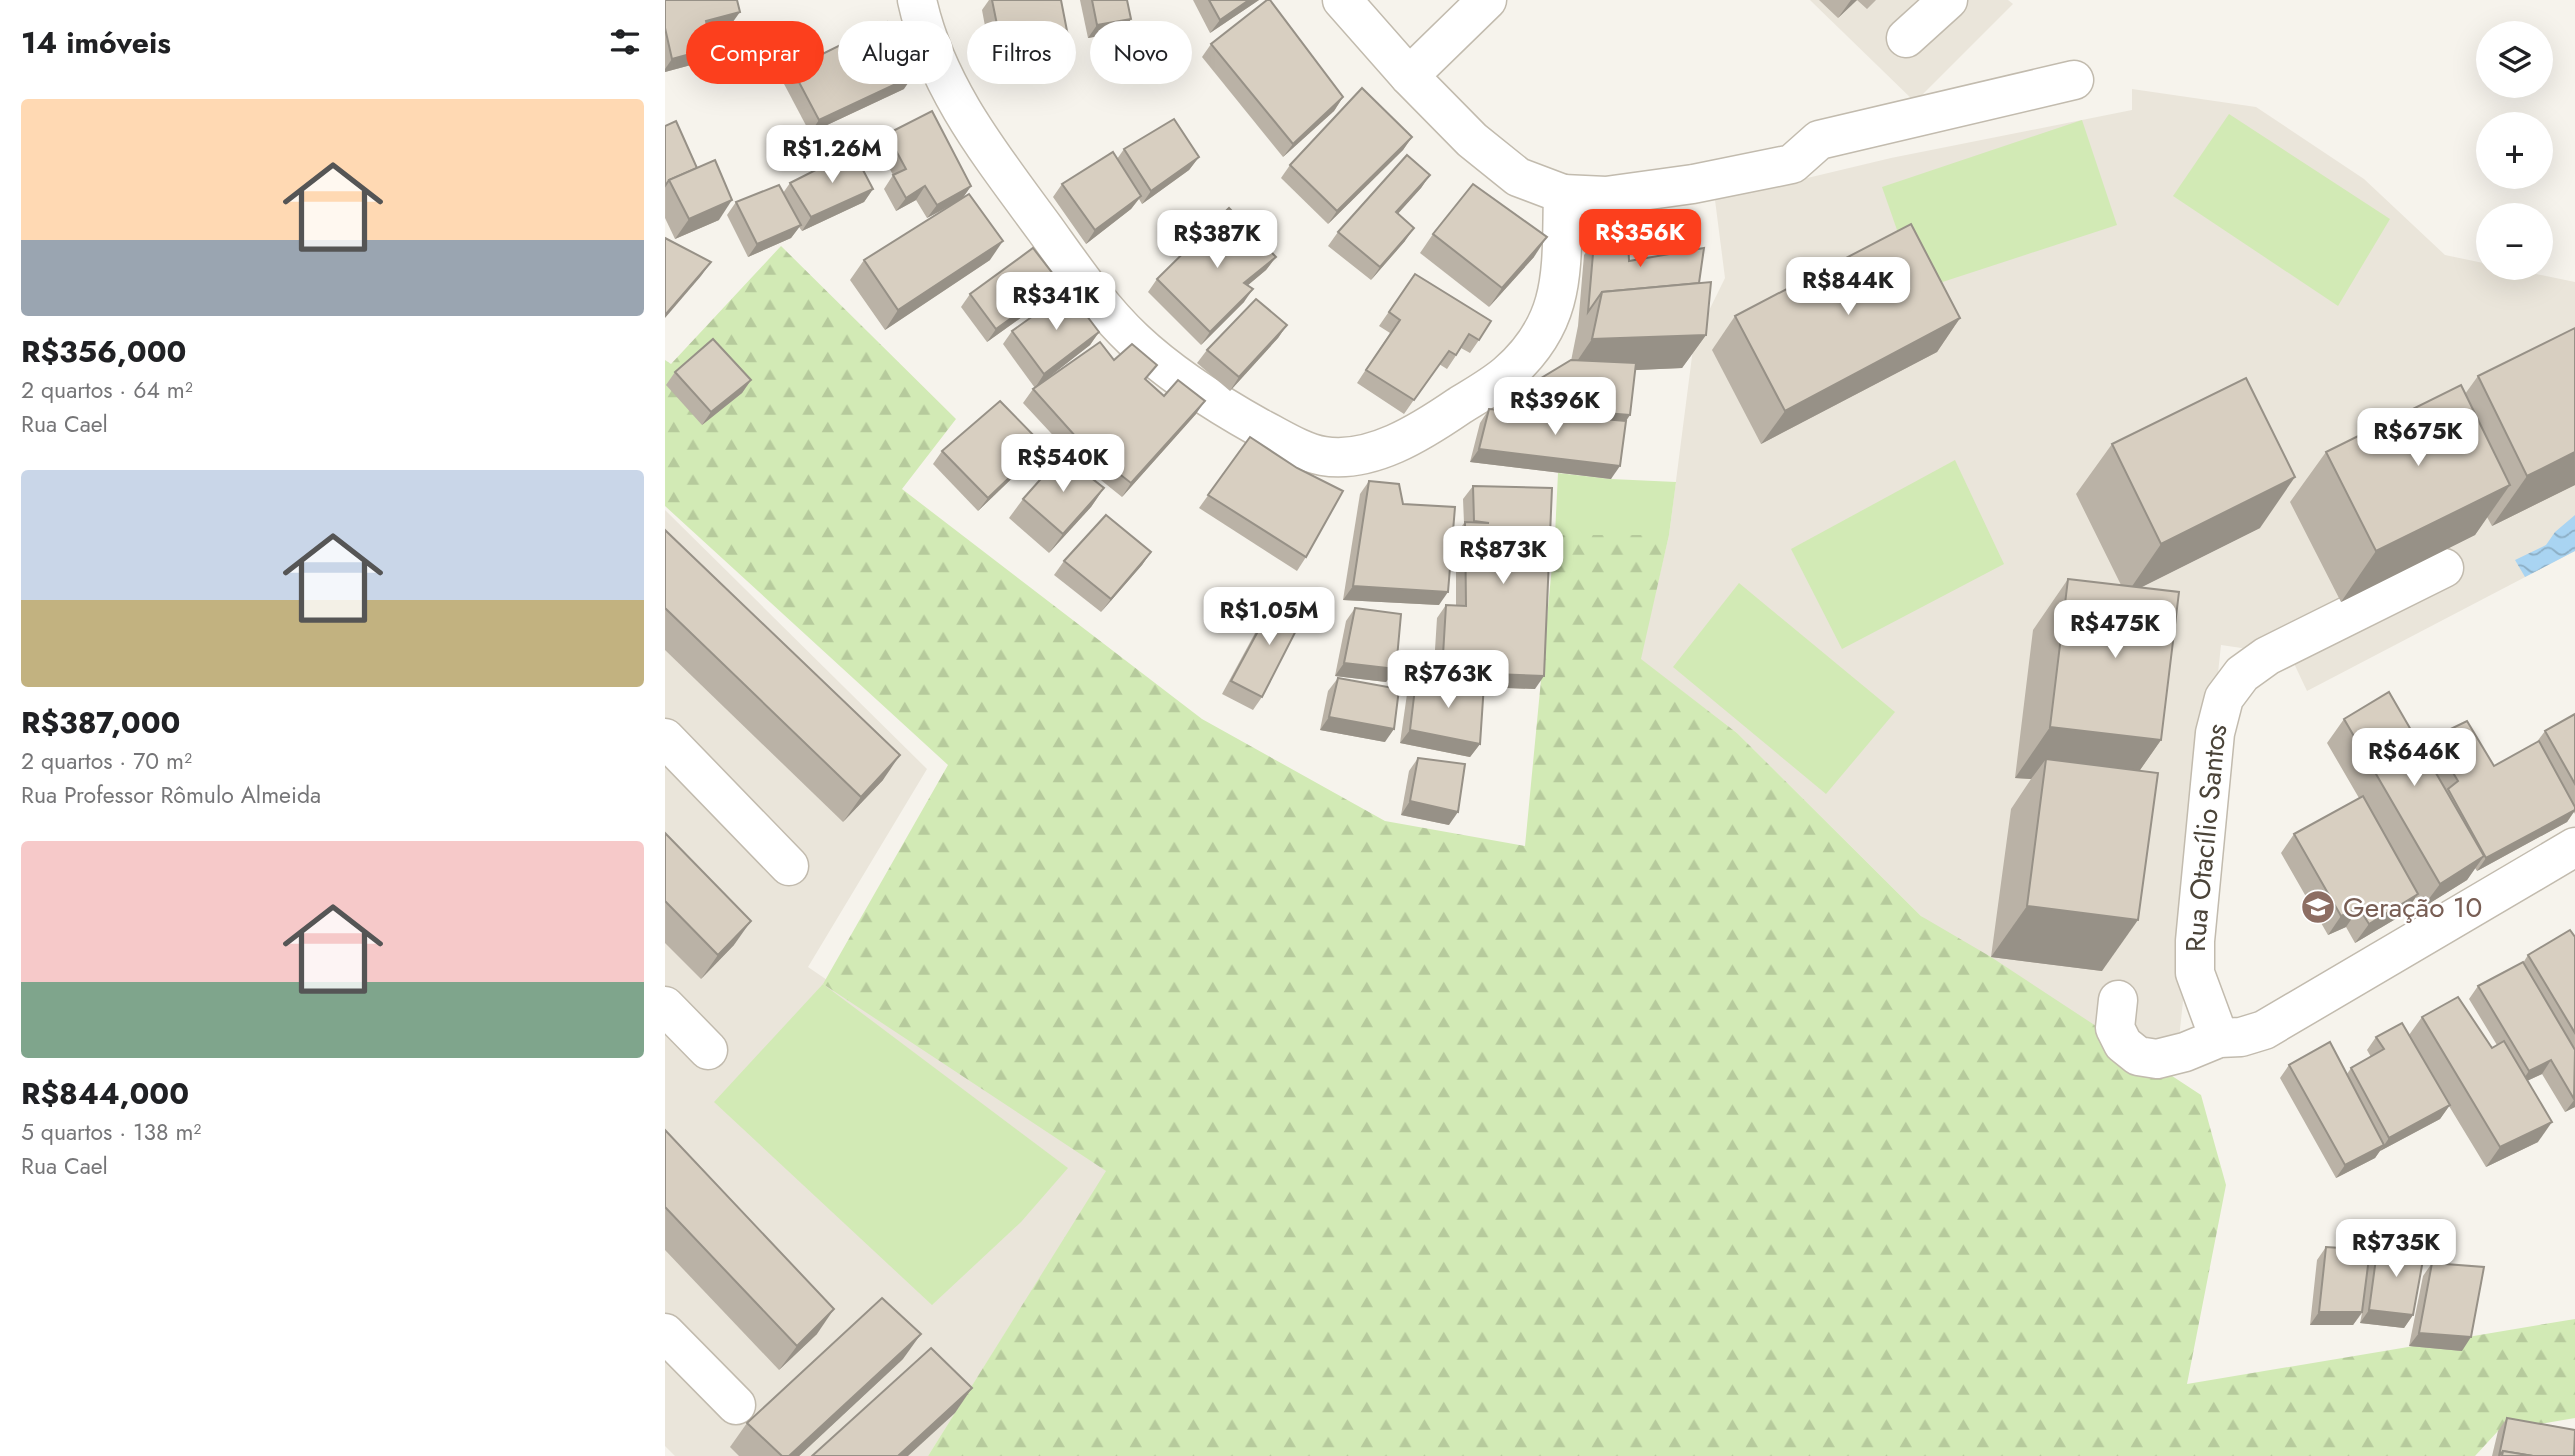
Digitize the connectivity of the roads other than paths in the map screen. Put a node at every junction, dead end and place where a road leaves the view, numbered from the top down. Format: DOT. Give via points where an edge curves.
graph roads {
  1 [pos="917,0"];
  2 [pos="1342,0"];
  3 [pos="1487,0"];
  4 [pos="1948,0"];
  5 [pos="1906,38"];
  6 [pos="1409,76"];
  7 [pos="2074,80"];
  8 [pos="1563,194"];
  9 [pos="2444,568"];
  10 [pos="665,738"];
  11 [pos="2575,847"];
  12 [pos="789,866"];
  13 [pos="2118,1000"];
  14 [pos="665,1006"];
  15 [pos="2219,1038"];
  16 [pos="708,1050"];
  17 [pos="665,1332"];
  18 [pos="736,1405"];
  1 -- 8 [label="street" via="933,56 968,121 1120,327 1158,361 1230,411 1300,449 1323,456 1351,457 1431,425 1507,374 1537,343 1553,314 1561,279"];
  2 -- 6 [label="street"];
  3 -- 6 [label="street"];
  4 -- 5 [label="street"];
  6 -- 8 [label="street" via="1472,140 1518,177"];
  7 -- 8 [label="street" via="1819,141 1792,164 1606,196"];
  9 -- 15 [label="street, Rua Otacílio Santos" via="2267,656 2242,674 2224,698 2215,733 2195,951 2195,973"];
  10 -- 12 [label="street"];
  11 -- 15 [label="street" via="2286,1018 2253,1033"];
  13 -- 15 [label="street" via="2115,1028 2123,1044 2138,1056 2157,1059"];
  14 -- 16 [label="street"];
  17 -- 18 [label="street"];
}
